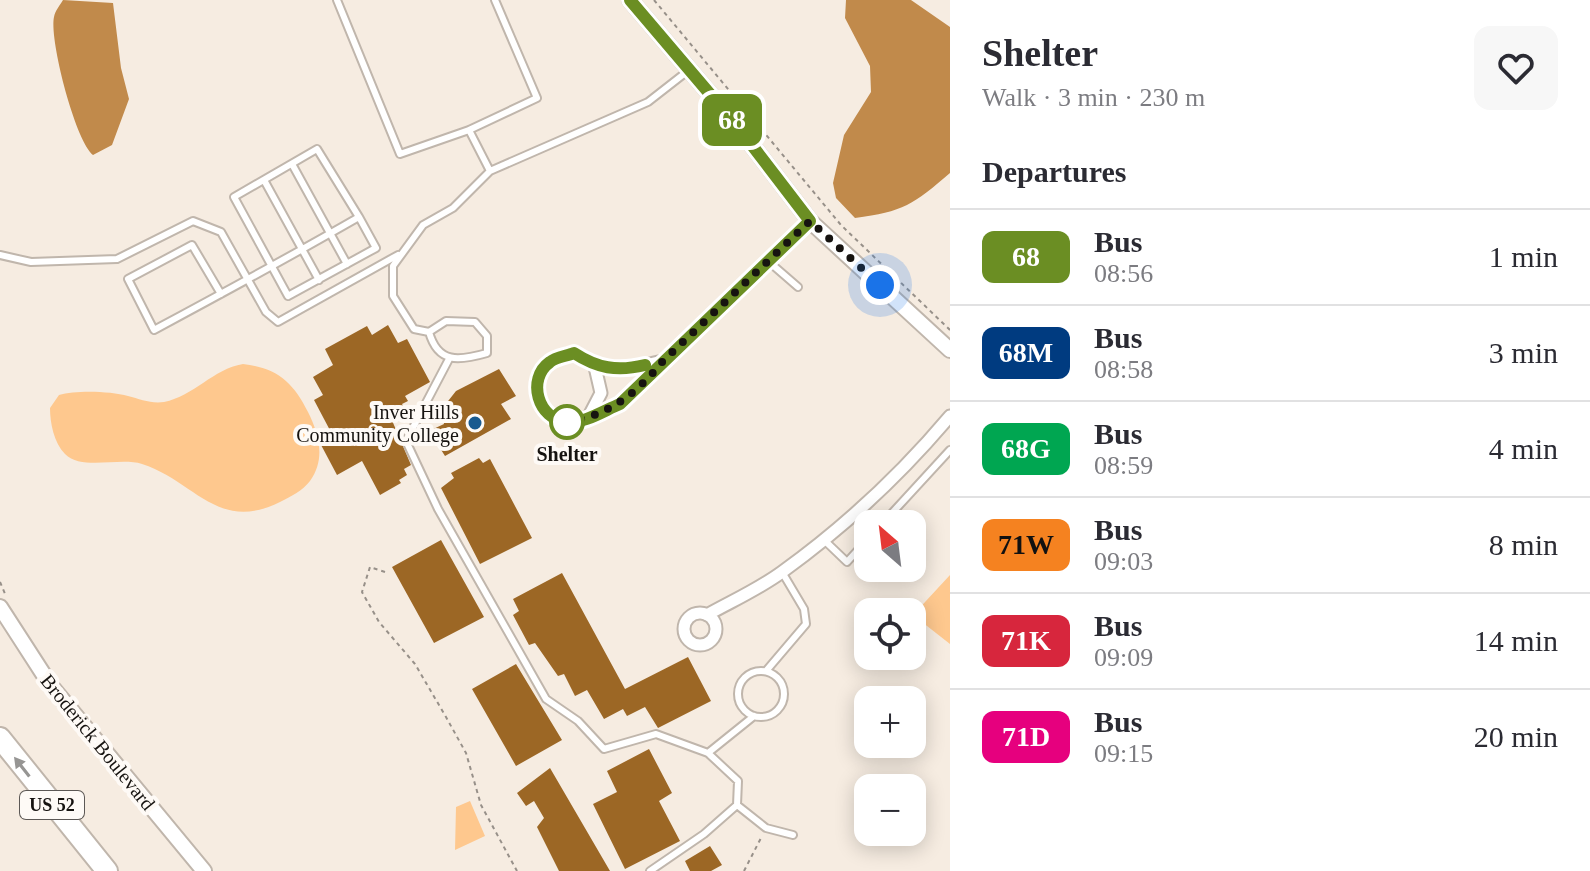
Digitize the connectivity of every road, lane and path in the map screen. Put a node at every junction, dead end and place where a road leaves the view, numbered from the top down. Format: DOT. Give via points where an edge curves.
graph roads {
  1 [pos="337,0"];
  2 [pos="495,0"];
  3 [pos="630,0"];
  4 [pos="654,0"];
  5 [pos="689,70"];
  6 [pos="469,130"];
  7 [pos="292,164"];
  8 [pos="490,171"];
  9 [pos="264,180"];
  10 [pos="359,217"];
  11 [pos="810,221"];
  12 [pos="330,233"];
  13 [pos="302,249"];
  14 [pos="402,254"];
  15 [pos="0,255"];
  16 [pos="768,261"];
  17 [pos="347,264"];
  18 [pos="272,266"];
  19 [pos="248,280"];
  20 [pos="319,280"];
  21 [pos="798,287"];
  22 [pos="221,294"];
  23 [pos="950,330"];
  24 [pos="429,332"];
  25 [pos="950,350"];
  26 [pos="449,359"];
  27 [pos="663,361"];
  28 [pos="595,367"];
  29 [pos="950,416"];
  30 [pos="588,418"];
  31 [pos="950,450"];
  32 [pos="895,510"];
  33 [pos="823,539"];
  34 [pos="854,554"];
  35 [pos="385,572"];
  36 [pos="782,572"];
  37 [pos="0,607"];
  38 [pos="707,615"];
  39 [pos="766,671"];
  40 [pos="754,716"];
  41 [pos="0,738"];
  42 [pos="708,753"];
  43 [pos="737,805"];
  44 [pos="766,828"];
  45 [pos="793,835"];
  46 [pos="107,871"];
  47 [pos="204,871"];
  48 [pos="517,871"];
  49 [pos="650,871"];
  50 [pos="744,871"];
  1 -- 6 [label="lane" via="400,154"];
  2 -- 6 [label="lane" via="537,98"];
  3 -- 5 [label="street"];
  4 -- 23 [label="path" via="841,225"];
  5 -- 8 [label="lane" via="648,102"];
  5 -- 11 [label="street"];
  6 -- 8 [label="lane"];
  7 -- 9 [label="lane"];
  7 -- 10 [label="lane" via="317,149"];
  7 -- 12 [label="lane"];
  8 -- 14 [label="lane" via="453,208 423,225"];
  9 -- 13 [label="lane"];
  9 -- 18 [label="lane" via="234,197"];
  10 -- 12 [label="lane"];
  10 -- 17 [label="lane" via="376,248"];
  11 -- 16 [label="street"];
  11 -- 25 [label="street"];
  12 -- 13 [label="lane"];
  12 -- 17 [label="lane"];
  13 -- 18 [label="lane"];
  13 -- 20 [label="lane"];
  14 -- 19 [label="lane" via="278,322"];
  14 -- 24 [label="lane" via="393,266 393,296 414,329"];
  15 -- 19 [label="lane" via="31,262 117,259 193,221 221,232"];
  16 -- 21 [label="lane"];
  16 -- 27 [label="street"];
  17 -- 20 [label="lane"];
  18 -- 19 [label="lane"];
  18 -- 20 [label="lane" via="288,296"];
  19 -- 22 [label="lane"];
  22 -- 22 [label="lane" via="154,330 128,279 192,245"];
  24 -- 26 [label="lane" via="434,349"];
  24 -- 26 [label="lane" via="446,321 475,322 487,336 487,353"];
  26 -- 42 [label="lane" via="406,441 438,509 546,699 578,721 604,749 656,734"];
  27 -- 28 [label="street" via="627,370"];
  27 -- 30 [label="street" via="620,404"];
  28 -- 30 [label="street" via="601,393"];
  28 -- 30 [label="street" via="574,353 550,362 538,379 537,397 546,413 567,422"];
  29 -- 33 [label="street"];
  31 -- 32 [label="lane"];
  33 -- 34 [label="lane" via="847,562"];
  33 -- 36 [label="street"];
  35 -- 48 [label="path" via="370,567 362,592 379,622 415,664 466,753 481,805"];
  36 -- 38 [label="street"];
  36 -- 39 [label="lane" via="804,609 806,624"];
  37 -- 47 [label="street, Broderick Boulevard" via="51,686"];
  39 -- 40 [label="lane" via="748,674 739,685 738,700"];
  39 -- 40 [label="lane" via="782,683 784,698 776,712"];
  40 -- 42 [label="lane"];
  46 -- 41 [label="highway, US 52, one-way"];
  42 -- 43 [label="lane" via="738,781"];
  43 -- 44 [label="lane"];
  43 -- 49 [label="lane"];
  44 -- 45 [label="lane"];
  44 -- 50 [label="path"];
}
